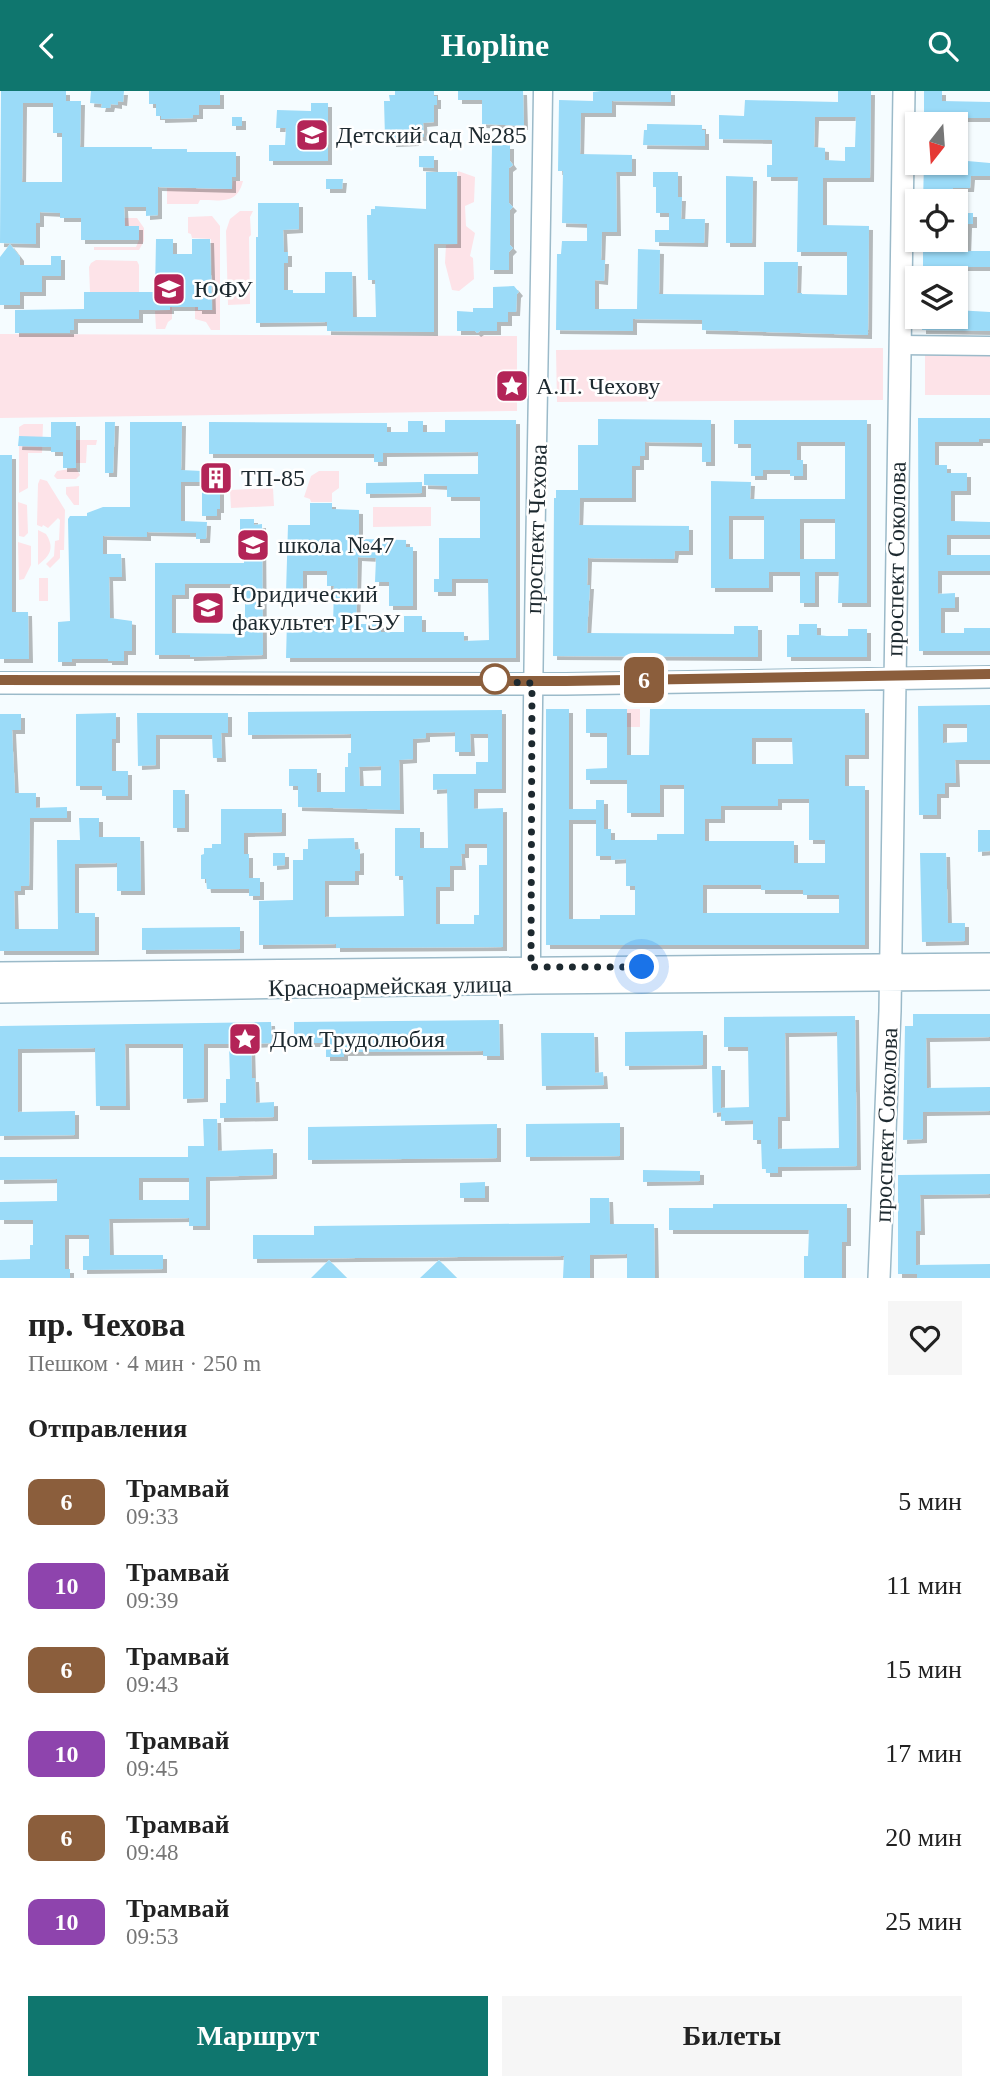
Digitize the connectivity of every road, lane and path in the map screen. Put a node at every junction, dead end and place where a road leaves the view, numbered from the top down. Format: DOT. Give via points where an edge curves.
graph roads {
  1 [pos="544,91"];
  2 [pos="904,91"];
  3 [pos="900,345"];
  4 [pos="990,346"];
  5 [pos="990,677"];
  6 [pos="895,678"];
  7 [pos="0,683"];
  8 [pos="532,683"];
  9 [pos="990,964"];
  10 [pos="531,967"];
  11 [pos="891,972"];
  12 [pos="0,973"];
  13 [pos="990,979"];
  14 [pos="0,992"];
  15 [pos="879,1278"];
  1 -- 8 [label="street, проспект Чехова"];
  2 -- 3 [label="main road, проспект Соколова"];
  3 -- 4 [label="street"];
  3 -- 6 [label="main road, проспект Соколова"];
  5 -- 6 [label="main road"];
  6 -- 8 [label="main road"];
  6 -- 11 [label="main road, проспект Соколова"];
  7 -- 8 [label="main road"];
  8 -- 10 [label="street, проспект Чехова"];
  9 -- 11 [label="main road, Красноармейская улица"];
  10 -- 11 [label="main road, Красноармейская улица"];
  10 -- 12 [label="main road, Красноармейская улица"];
  11 -- 13 [label="main road, Красноармейская улица"];
  11 -- 14 [label="main road, Красноармейская улица"];
  11 -- 15 [label="main road, проспект Соколова"];
}
